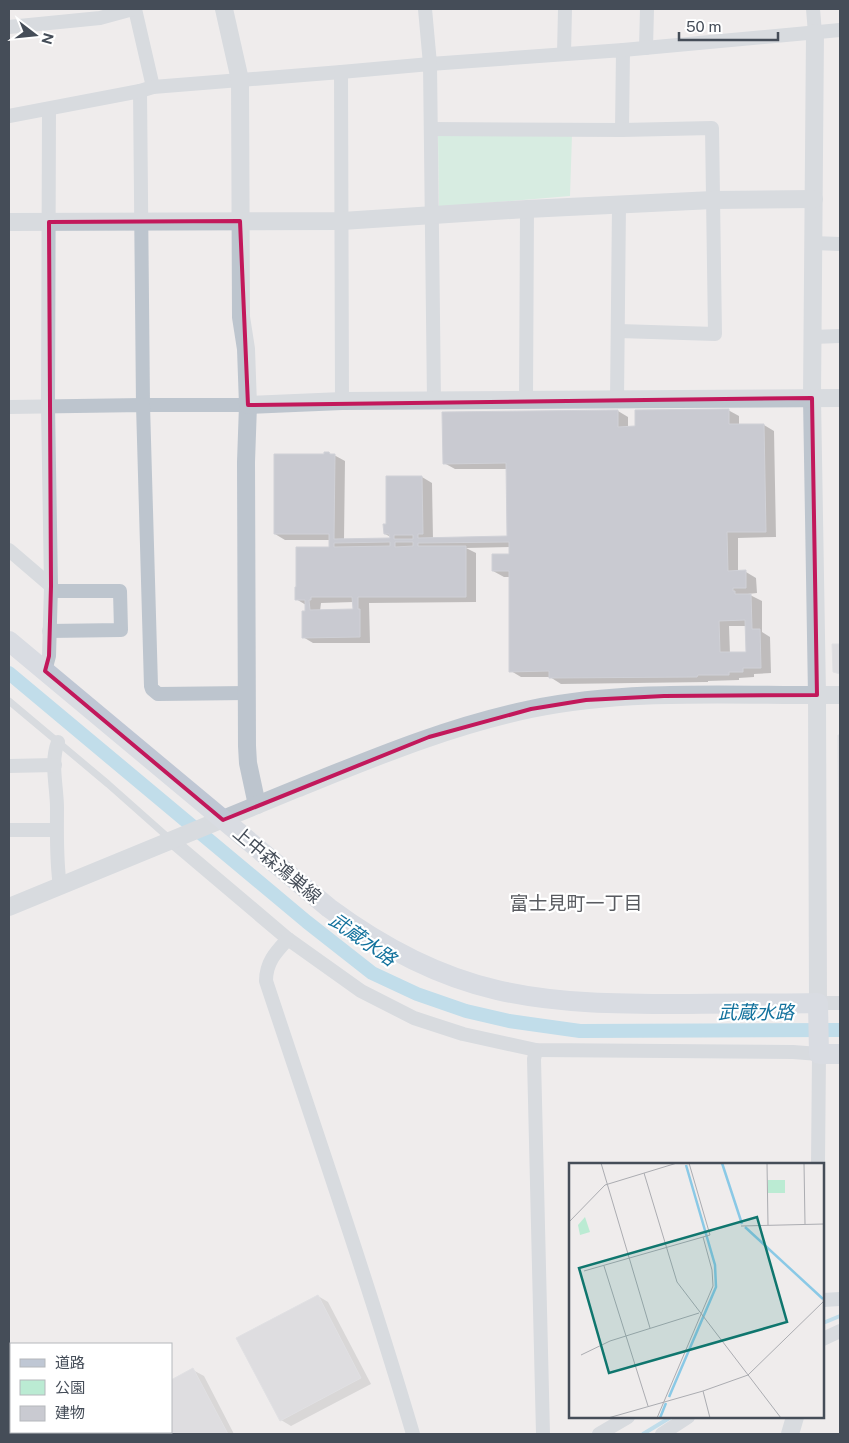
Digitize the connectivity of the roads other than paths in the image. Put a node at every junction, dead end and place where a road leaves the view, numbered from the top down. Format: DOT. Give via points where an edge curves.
graph roads {
  1 [pos="134,9"];
  2 [pos="224,9"];
  3 [pos="425,9"];
  4 [pos="565,9"];
  5 [pos="647,9"];
  6 [pos="814,9"];
  7 [pos="9,26"];
  8 [pos="840,30"];
  9 [pos="815,33"];
  10 [pos="646,48"];
  11 [pos="623,50"];
  12 [pos="564,54"];
  13 [pos="430,64"];
  14 [pos="340,72"];
  15 [pos="240,80"];
  16 [pos="153,87"];
  17 [pos="140,92"];
  18 [pos="49,110"];
  19 [pos="9,116"];
  20 [pos="430,129"];
  21 [pos="622,130"];
  22 [pos="814,199"];
  23 [pos="713,200"];
  24 [pos="619,205"];
  25 [pos="527,209"];
  26 [pos="432,215"];
  27 [pos="142,221"];
  28 [pos="240,221"];
  29 [pos="342,221"];
  30 [pos="9,222"];
  31 [pos="49,222"];
  32 [pos="813,244"];
  33 [pos="840,244"];
  34 [pos="619,331"];
  35 [pos="840,336"];
  36 [pos="812,337"];
  37 [pos="812,398"];
  38 [pos="840,398"];
  39 [pos="617,400"];
  40 [pos="342,401"];
  41 [pos="434,401"];
  42 [pos="526,401"];
  43 [pos="143,405"];
  44 [pos="248,405"];
  45 [pos="48,406"];
  46 [pos="9,407"];
  47 [pos="9,550"];
  48 [pos="51,589"];
  49 [pos="50,631"];
  50 [pos="9,641"];
  51 [pos="45,671"];
  52 [pos="247,693"];
  53 [pos="817,695"];
  54 [pos="840,695"];
  55 [pos="9,701"];
  56 [pos="58,742"];
  57 [pos="55,765"];
  58 [pos="9,766"];
  59 [pos="257,805"];
  60 [pos="216,822"];
  61 [pos="9,830"];
  62 [pos="56,830"];
  63 [pos="177,837"];
  64 [pos="60,886"];
  65 [pos="9,907"];
  66 [pos="288,939"];
  67 [pos="840,1003"];
  68 [pos="818,1009"];
  69 [pos="819,1048"];
  70 [pos="536,1050"];
  71 [pos="840,1054"];
  72 [pos="818,1163"];
  73 [pos="840,1299"];
  74 [pos="824,1300"];
  75 [pos="840,1331"];
  76 [pos="824,1339"];
  77 [pos="626,1418"];
  78 [pos="686,1418"];
  79 [pos="795,1418"];
  80 [pos="413,1434"];
  81 [pos="543,1434"];
  82 [pos="599,1434"];
  83 [pos="662,1434"];
  84 [pos="790,1434"];
  1 -- 7 [label="street" via="100,18"];
  1 -- 16 [label="street"];
  2 -- 15 [label="street"];
  3 -- 13 [label="street"];
  4 -- 12 [label="street"];
  5 -- 10 [label="street"];
  6 -- 9 [label="street"];
  8 -- 9 [label="street"];
  9 -- 10 [label="street"];
  9 -- 22 [label="street"];
  10 -- 11 [label="street"];
  11 -- 12 [label="street"];
  11 -- 21 [label="street"];
  12 -- 13 [label="street"];
  13 -- 14 [label="street"];
  13 -- 20 [label="street"];
  14 -- 15 [label="street"];
  14 -- 29 [label="street"];
  15 -- 16 [label="street"];
  15 -- 28 [label="street"];
  16 -- 17 [label="street"];
  17 -- 18 [label="street"];
  17 -- 27 [label="street"];
  18 -- 19 [label="street"];
  18 -- 31 [label="street"];
  20 -- 21 [label="street"];
  20 -- 26 [label="street"];
  21 -- 23 [label="street" via="712,128"];
  22 -- 23 [label="street"];
  22 -- 32 [label="street"];
  23 -- 24 [label="street"];
  23 -- 34 [label="street" via="715,334"];
  24 -- 25 [label="street"];
  24 -- 34 [label="street"];
  25 -- 26 [label="street"];
  25 -- 42 [label="street"];
  26 -- 29 [label="street"];
  26 -- 41 [label="street"];
  27 -- 28 [label="street"];
  27 -- 31 [label="street"];
  27 -- 43 [label="street"];
  28 -- 29 [label="street"];
  28 -- 44 [label="street" via="240,317 246,349"];
  29 -- 40 [label="street"];
  30 -- 31 [label="street"];
  31 -- 45 [label="street"];
  32 -- 33 [label="street"];
  32 -- 36 [label="street"];
  34 -- 39 [label="street"];
  35 -- 36 [label="street"];
  36 -- 37 [label="street"];
  37 -- 38 [label="street"];
  37 -- 39 [label="street"];
  37 -- 53 [label="street"];
  39 -- 42 [label="street"];
  40 -- 41 [label="street"];
  40 -- 44 [label="street"];
  41 -- 42 [label="street"];
  43 -- 44 [label="street"];
  43 -- 45 [label="street"];
  43 -- 52 [label="street" via="152,689 158,694"];
  44 -- 52 [label="street"];
  45 -- 46 [label="street"];
  45 -- 48 [label="street"];
  47 -- 48 [label="street"];
  48 -- 49 [label="street"];
  48 -- 49 [label="street" via="120,591 121,630"];
  49 -- 51 [label="street"];
  50 -- 51 [label="main road, 上中森鴻巣線"];
  51 -- 60 [label="main road, 上中森鴻巣線"];
  52 -- 59 [label="street" via="248,763"];
  53 -- 54 [label="street"];
  53 -- 59 [label="street" via="664,696 586,700 531,709 429,737"];
  53 -- 68 [label="street"];
  55 -- 56 [label="lane"];
  56 -- 57 [label="street" via="54,752"];
  56 -- 63 [label="lane"];
  57 -- 58 [label="street"];
  57 -- 62 [label="street"];
  59 -- 60 [label="street"];
  60 -- 63 [label="street"];
  60 -- 68 [label="main road, 上中森鴻巣線" via="361,930 414,960 484,986 533,997 590,1002"];
  61 -- 62 [label="street"];
  62 -- 64 [label="street"];
  63 -- 64 [label="street"];
  63 -- 66 [label="street"];
  64 -- 65 [label="street"];
  66 -- 70 [label="street" via="361,991 414,1018 463,1034"];
  66 -- 80 [label="street" via="270,960 266,981"];
  67 -- 68 [label="street"];
  68 -- 69 [label="main road"];
  69 -- 70 [label="street" via="793,1052"];
  69 -- 71 [label="main road"];
  69 -- 72 [label="street"];
  70 -- 81 [label="street"];
  73 -- 74 [label="street"];
  75 -- 76 [label="street"];
  77 -- 82 [label="street"];
  78 -- 83 [label="street"];
  79 -- 84 [label="street"];
}
